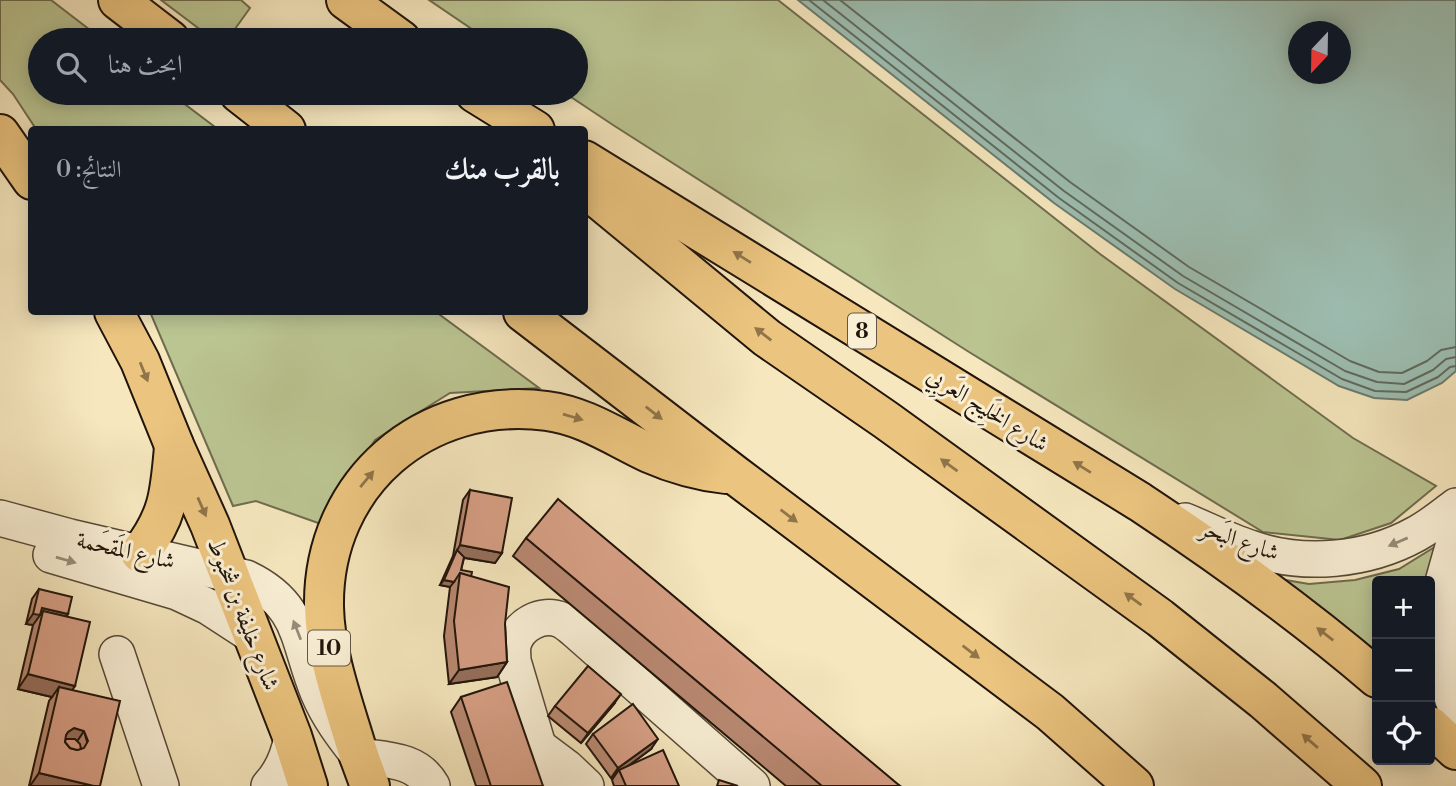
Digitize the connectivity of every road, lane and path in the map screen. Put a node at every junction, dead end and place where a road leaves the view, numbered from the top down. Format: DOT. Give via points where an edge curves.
graph roads {
  1 [pos="118,0"];
  2 [pos="346,0"];
  3 [pos="154,28"];
  4 [pos="384,28"];
  5 [pos="254,105"];
  6 [pos="487,105"];
  7 [pos="493,105"];
  8 [pos="281,126"];
  9 [pos="510,126"];
  10 [pos="528,126"];
  11 [pos="0,134"];
  12 [pos="588,162"];
  13 [pos="28,174"];
  14 [pos="588,190"];
  15 [pos="116,315"];
  16 [pos="527,315"];
  17 [pos="174,445"];
  18 [pos="735,475"];
  19 [pos="1140,502"];
  20 [pos="1456,506"];
  21 [pos="0,518"];
  22 [pos="1456,536"];
  23 [pos="0,541"];
  24 [pos="140,553"];
  25 [pos="228,573"];
  26 [pos="253,635"];
  27 [pos="117,654"];
  28 [pos="1372,674"];
  29 [pos="1456,709"];
  30 [pos="1435,731"];
  31 [pos="292,736"];
  32 [pos="539,747"];
  33 [pos="1456,750"];
  34 [pos="364,771"];
  35 [pos="161,786"];
  36 [pos="269,786"];
  37 [pos="308,786"];
  38 [pos="432,786"];
  39 [pos="550,786"];
  40 [pos="586,786"];
  41 [pos="752,786"];
  42 [pos="1134,786"];
  43 [pos="1362,786"];
  1 -- 3 [label="main road"];
  2 -- 4 [label="main road"];
  5 -- 8 [label="main road"];
  6 -- 9 [label="main road"];
  7 -- 10 [label="main road"];
  11 -- 13 [label="main road"];
  19 -- 12 [label="main road, شارع الخَلِيج العَربِي / 8, one-way"];
  43 -- 14 [label="main road, one-way" via="1160,618 767,338"];
  15 -- 17 [label="main road, شارع خليفة بن شخبوط, one-way"];
  16 -- 18 [label="main road, one-way"];
  17 -- 24 [label="main road" via="166,509"];
  17 -- 25 [label="main road, شارع خليفة بن شخبوط, one-way"];
  34 -- 18 [label="main road, 10, one-way" via="325,630 324,583 343,515 370,474 388,457 452,420 525,409 573,417 670,461"];
  18 -- 42 [label="main road, one-way" via="1050,712"];
  20 -- 19 [label="street, شارع البَحر, one-way" via="1392,545 1322,559 1250,549"];
  28 -- 19 [label="main road, شارع الخَلِيج العَربِي / 8, one-way" via="1272,593"];
  21 -- 24 [label="street, شارع المَقحَمة"];
  22 -- 29 [label="street" via="1443,582 1439,629 1445,676"];
  23 -- 26 [label="street, شارع المَقحَمة, one-way" via="177,592"];
  24 -- 25 [label="street, شارع المَقحَمة"];
  25 -- 26 [label="main road, شارع خليفة بن شخبوط"];
  34 -- 25 [label="street, شارع المَقحَمة, one-way" via="318,693 289,612 263,586"];
  26 -- 31 [label="main road, شارع خليفة بن شخبوط"];
  27 -- 35 [label="street"];
  30 -- 33 [label="main road"];
  31 -- 36 [label="street" via="286,761"];
  31 -- 37 [label="main road, شارع خليفة بن شخبوط"];
  32 -- 39 [label="street"];
  32 -- 40 [label="street"];
  32 -- 41 [label="street" via="513,661 513,646 519,631 546,617 562,620 575,630"];
  34 -- 38 [label="street" via="404,763 427,777"];
}
